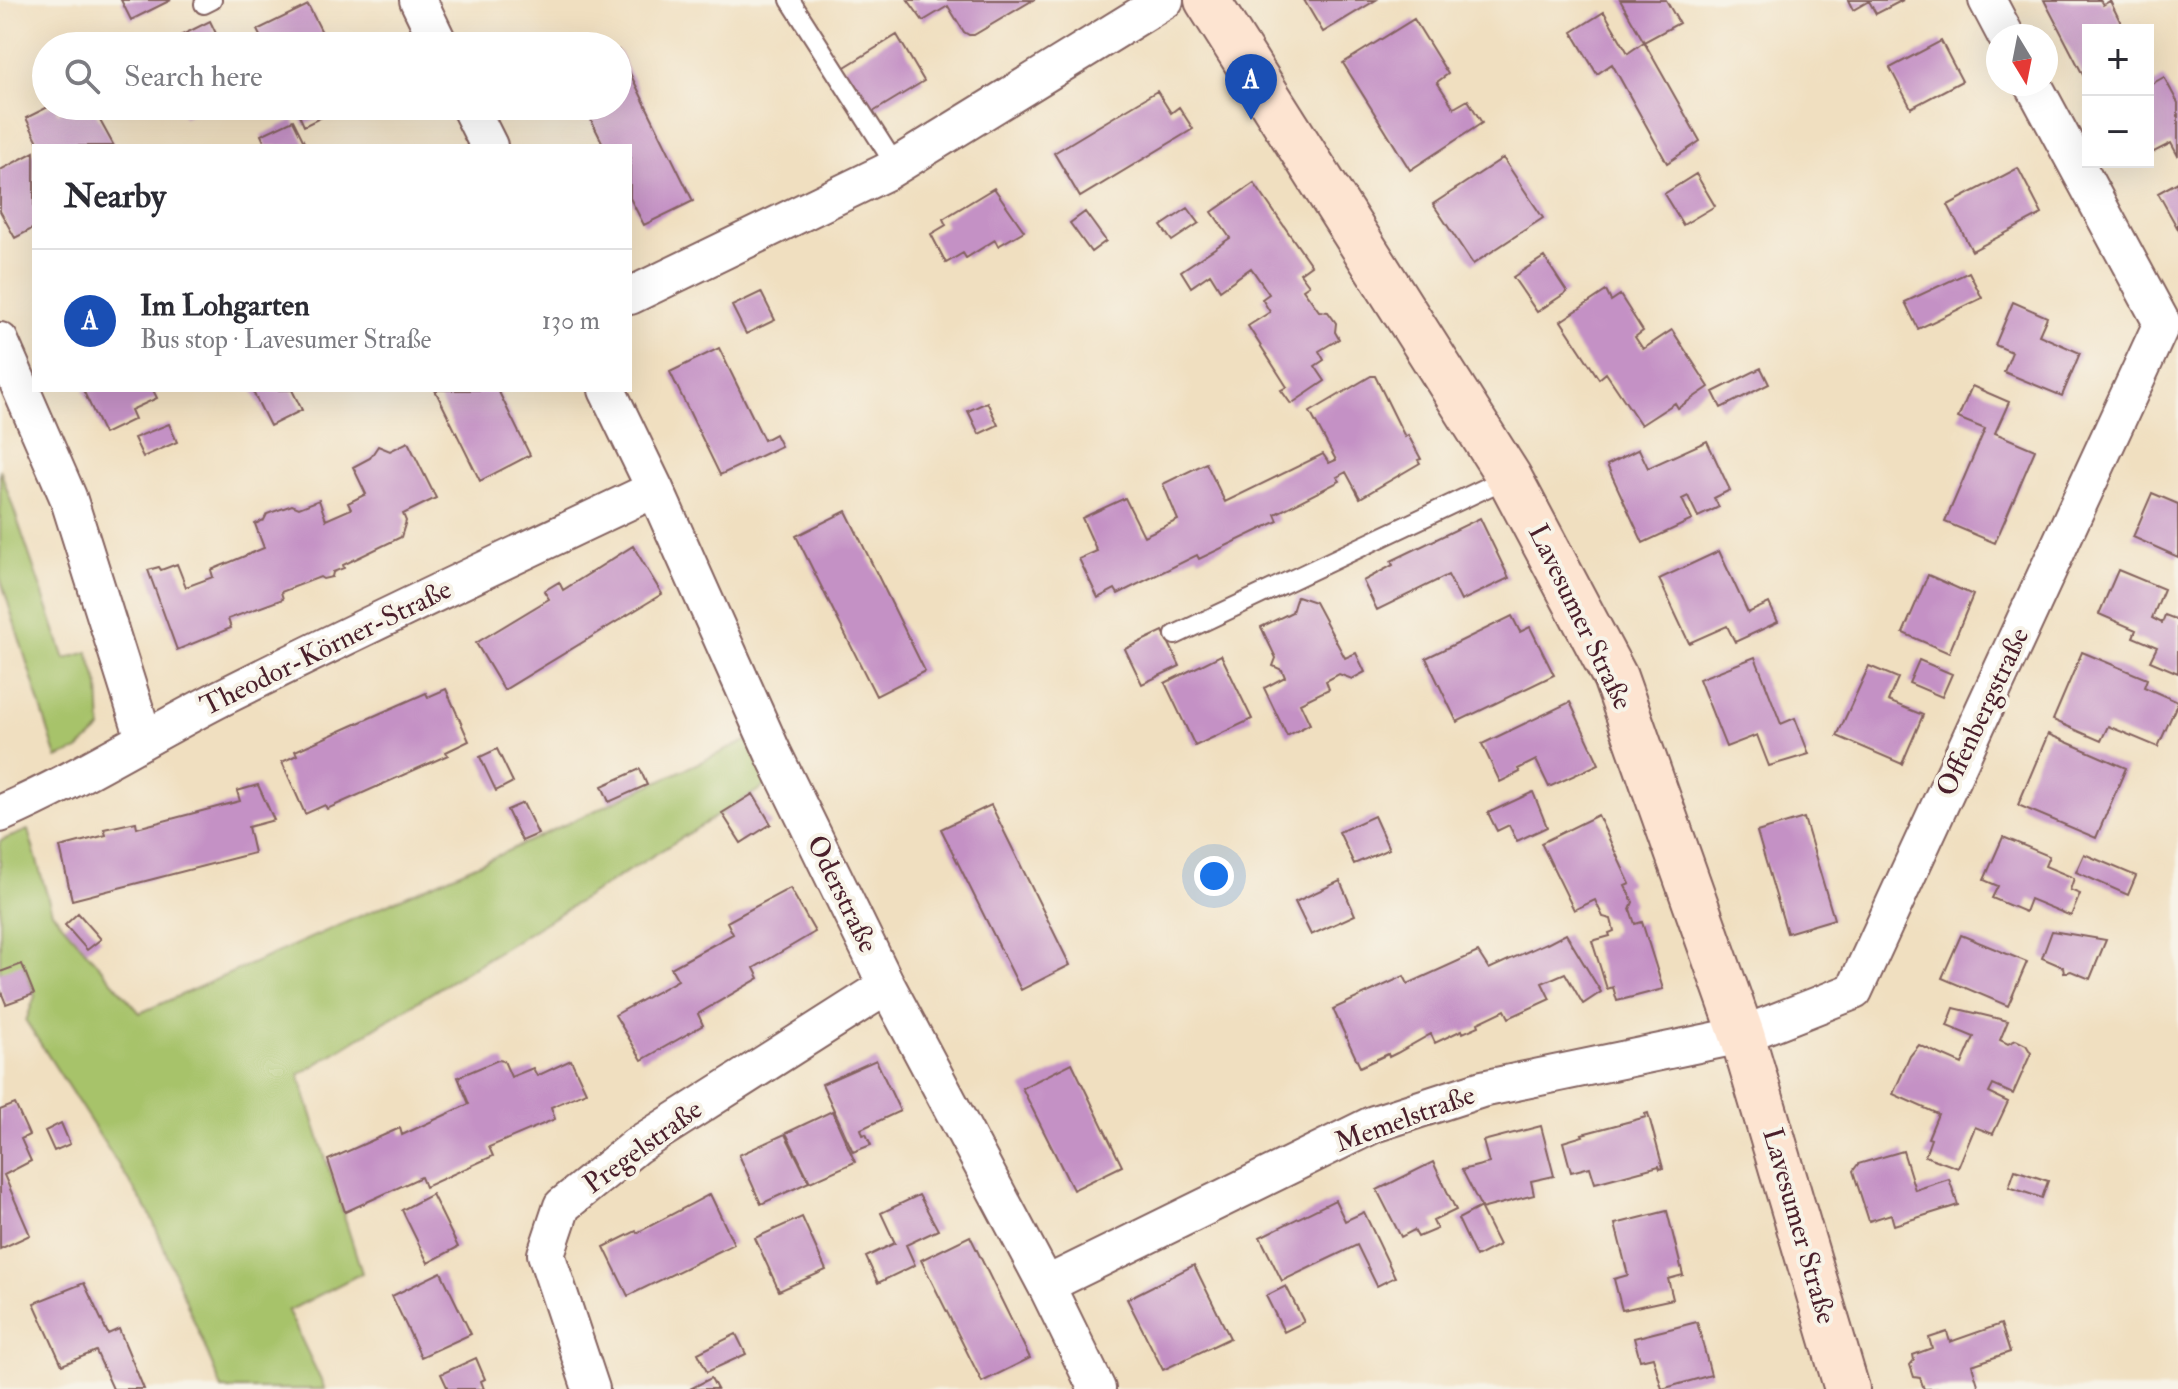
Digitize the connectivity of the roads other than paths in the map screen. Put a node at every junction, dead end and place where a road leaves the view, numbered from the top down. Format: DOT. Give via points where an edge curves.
graph roads {
  1 [pos="418,0"];
  2 [pos="790,0"];
  3 [pos="1165,0"];
  4 [pos="1207,0"];
  5 [pos="1987,0"];
  6 [pos="2000,24"];
  7 [pos="433,32"];
  8 [pos="2040,96"];
  9 [pos="476,120"];
  10 [pos="488,144"];
  11 [pos="896,166"];
  12 [pos="632,295"];
  13 [pos="2170,320"];
  14 [pos="0,341"];
  15 [pos="608,392"];
  16 [pos="1509,477"];
  17 [pos="655,489"];
  18 [pos="1175,635"];
  19 [pos="144,738"];
  20 [pos="0,814"];
  21 [pos="887,986"];
  22 [pos="1742,1035"];
  23 [pos="1046,1285"];
  24 [pos="591,1389"];
  25 [pos="1097,1389"];
  26 [pos="1847,1389"];
  1 -- 7 [label="street"];
  2 -- 11 [label="lane"];
  3 -- 11 [label="street"];
  4 -- 16 [label="street, Lavesumer Straße"];
  5 -- 6 [label="street"];
  8 -- 13 [label="street"];
  9 -- 10 [label="street"];
  11 -- 12 [label="street"];
  13 -- 22 [label="street, Offenbergstraße" via="1854,991"];
  14 -- 19 [label="street" via="68,497"];
  15 -- 17 [label="street, Oderstraße"];
  16 -- 18 [label="lane"];
  16 -- 22 [label="street, Lavesumer Straße" via="1615,677"];
  17 -- 19 [label="street, Theodor-Körner-Straße"];
  17 -- 21 [label="street, Oderstraße" via="773,753"];
  19 -- 20 [label="street, Theodor-Körner-Straße" via="55,790"];
  21 -- 23 [label="street, Oderstraße"];
  21 -- 24 [label="street, Pregelstraße" via="636,1146 562,1206 546,1254"];
  22 -- 23 [label="street, Memelstraße" via="1482,1089 1374,1124"];
  22 -- 26 [label="street, Lavesumer Straße"];
  23 -- 25 [label="street, Oderstraße"];
}
